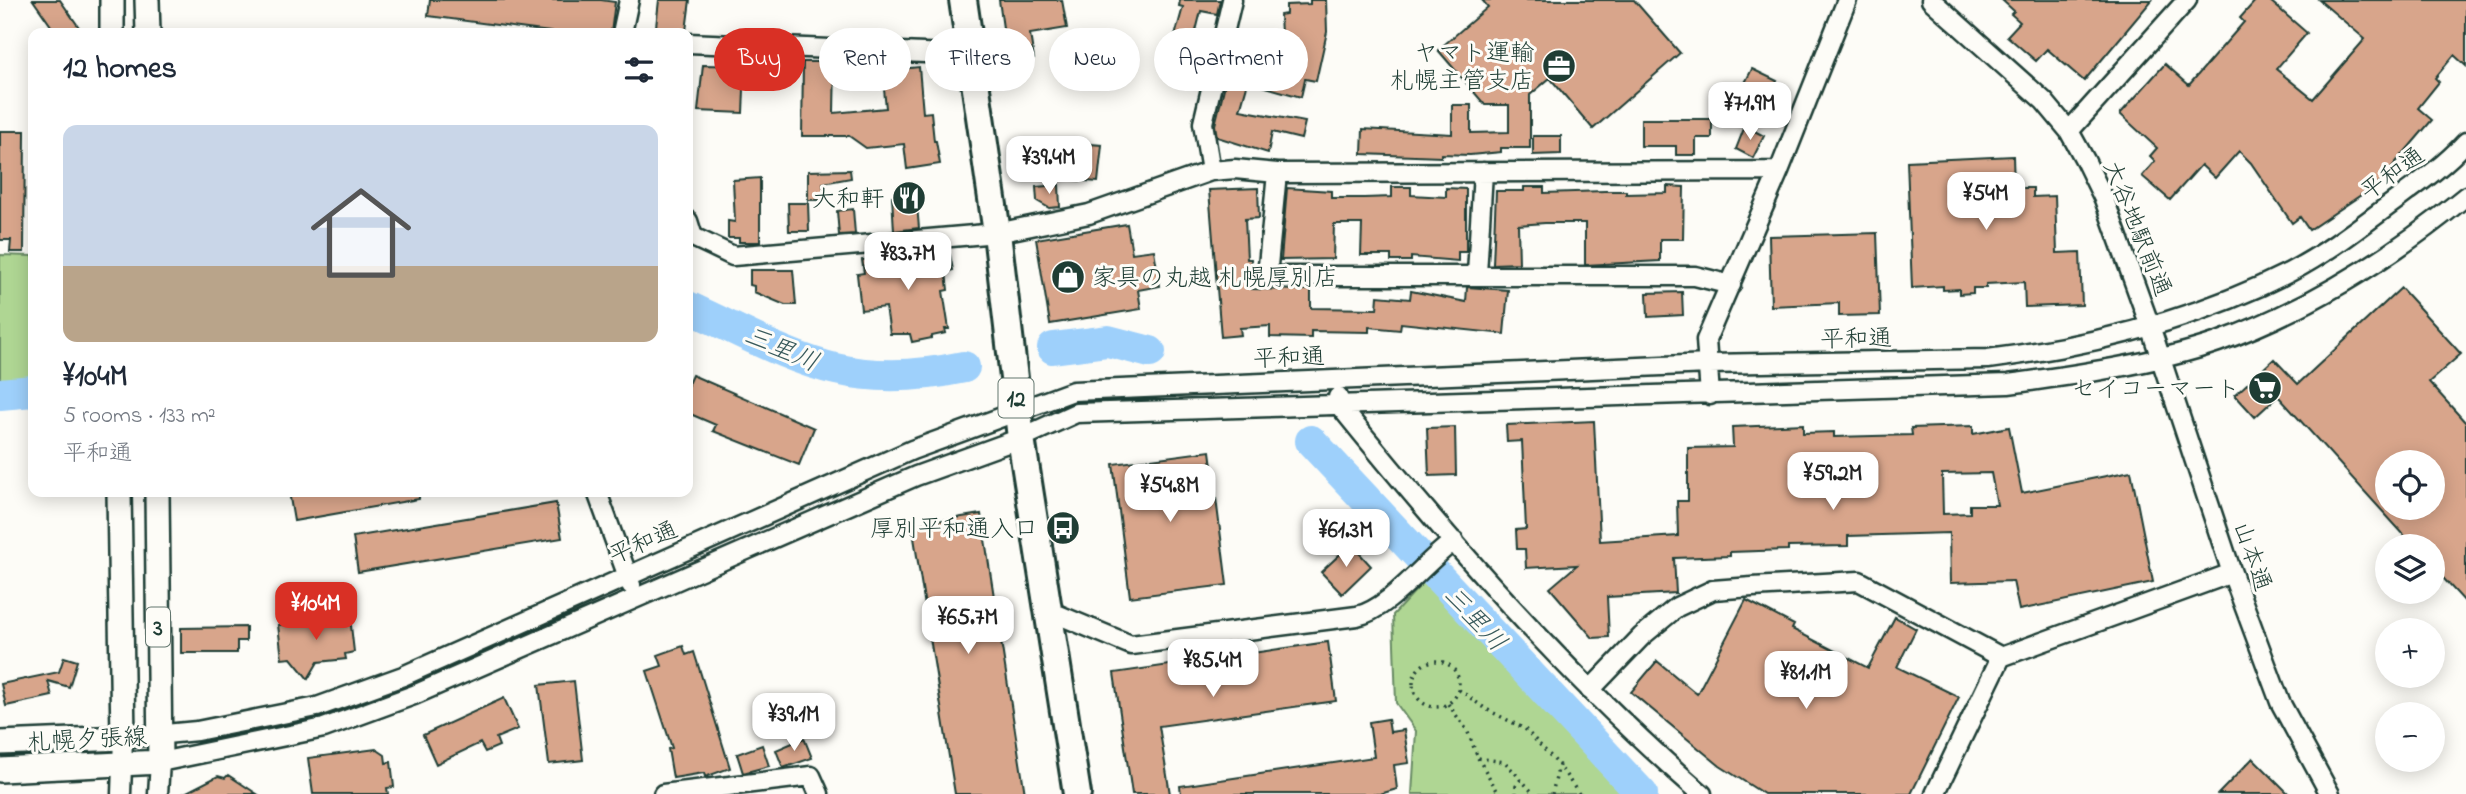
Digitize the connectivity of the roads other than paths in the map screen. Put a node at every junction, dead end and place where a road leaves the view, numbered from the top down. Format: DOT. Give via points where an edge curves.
graph roads {
  1 [pos="111,0"];
  2 [pos="147,0"];
  3 [pos="629,0"];
  4 [pos="963,0"];
  5 [pos="1232,0"];
  6 [pos="1847,0"];
  7 [pos="1931,0"];
  8 [pos="2187,0"];
  9 [pos="112,28"];
  10 [pos="148,28"];
  11 [pos="623,28"];
  12 [pos="967,28"];
  13 [pos="693,43"];
  14 [pos="925,53"];
  15 [pos="976,91"];
  16 [pos="2069,131"];
  17 [pos="2466,142"];
  18 [pos="1211,171"];
  19 [pos="1779,171"];
  20 [pos="1483,172"];
  21 [pos="1277,173"];
  22 [pos="2466,196"];
  23 [pos="997,233"];
  24 [pos="693,237"];
  25 [pos="1478,274"];
  26 [pos="1731,285"];
  27 [pos="2150,326"];
  28 [pos="2161,357"];
  29 [pos="1709,364"];
  30 [pos="1337,380"];
  31 [pos="1710,395"];
  32 [pos="1339,405"];
  33 [pos="1019,425"];
  34 [pos="119,497"];
  35 [pos="156,497"];
  36 [pos="599,497"];
  37 [pos="1454,541"];
  38 [pos="2232,573"];
  39 [pos="628,575"];
  40 [pos="636,598"];
  41 [pos="1047,610"];
  42 [pos="2001,657"];
  43 [pos="1590,690"];
  44 [pos="160,734"];
  45 [pos="123,738"];
  46 [pos="0,743"];
  47 [pos="160,762"];
  48 [pos="122,766"];
  49 [pos="0,770"];
  50 [pos="709,791"];
  51 [pos="121,794"];
  52 [pos="158,794"];
  53 [pos="663,794"];
  54 [pos="819,794"];
  55 [pos="1077,794"];
  56 [pos="1702,794"];
  57 [pos="1935,794"];
  58 [pos="2330,794"];
  1 -- 9 [label="main road"];
  2 -- 10 [label="main road"];
  3 -- 11 [label="street"];
  4 -- 12 [label="highway, 12"];
  5 -- 18 [label="street" via="1203,123"];
  6 -- 19 [label="street"];
  7 -- 16 [label="street, 大谷地駅前通" via="2035,93"];
  8 -- 16 [label="street"];
  13 -- 14 [label="street"];
  15 -- 23 [label="highway, 12"];
  16 -- 27 [label="street, 大谷地駅前通" via="2104,199"];
  17 -- 27 [label="street, 平和通" via="2446,163 2329,249 2240,295"];
  18 -- 21 [label="street"];
  18 -- 23 [label="street" via="1088,214"];
  19 -- 20 [label="street"];
  19 -- 26 [label="street"];
  20 -- 21 [label="street"];
  20 -- 25 [label="street"];
  21 -- 25 [label="street" via="1267,276"];
  22 -- 28 [label="street, 平和通" via="2414,239 2299,306 2217,342"];
  23 -- 24 [label="street" via="733,256"];
  23 -- 33 [label="highway, 12"];
  25 -- 26 [label="street" via="1695,276"];
  26 -- 29 [label="street" via="1706,340"];
  27 -- 28 [label="street, 山本通"];
  27 -- 29 [label="street, 平和通" via="1988,359"];
  28 -- 31 [label="street, 平和通" via="2008,384"];
  28 -- 38 [label="street, 山本通"];
  29 -- 30 [label="street, 平和通"];
  29 -- 31 [label="street"];
  30 -- 32 [label="street"];
  30 -- 33 [label="street, 平和通" via="1073,391"];
  31 -- 32 [label="street, 平和通"];
  32 -- 33 [label="street, 平和通" via="1076,413"];
  32 -- 37 [label="street"];
  33 -- 39 [label="street, 平和通" via="912,450"];
  33 -- 40 [label="street, 平和通"];
  33 -- 41 [label="highway, 12"];
  34 -- 45 [label="main road, 札幌夕張線 / 3"];
  35 -- 44 [label="main road, 札幌夕張線 / 3"];
  36 -- 39 [label="street"];
  37 -- 41 [label="street" via="1372,613 1131,645"];
  37 -- 43 [label="street"];
  38 -- 42 [label="street"];
  38 -- 58 [label="street, 山本通" via="2280,702"];
  39 -- 40 [label="street"];
  39 -- 44 [label="street, 平和通" via="403,676 317,707"];
  40 -- 47 [label="street, 平和通" via="414,695 324,728"];
  41 -- 55 [label="highway, 12"];
  42 -- 43 [label="street" via="1859,581 1713,590 1677,607"];
  42 -- 57 [label="street"];
  43 -- 56 [label="street"];
  44 -- 45 [label="street, 平和通"];
  44 -- 47 [label="main road, 札幌夕張線 / 3"];
  45 -- 46 [label="main road, 札幌夕張線"];
  45 -- 48 [label="street"];
  47 -- 48 [label="main road, 札幌夕張線"];
  47 -- 52 [label="street"];
  48 -- 49 [label="main road, 札幌夕張線"];
  48 -- 51 [label="street"];
  50 -- 53 [label="street"];
  50 -- 54 [label="street" via="811,776"];
}
